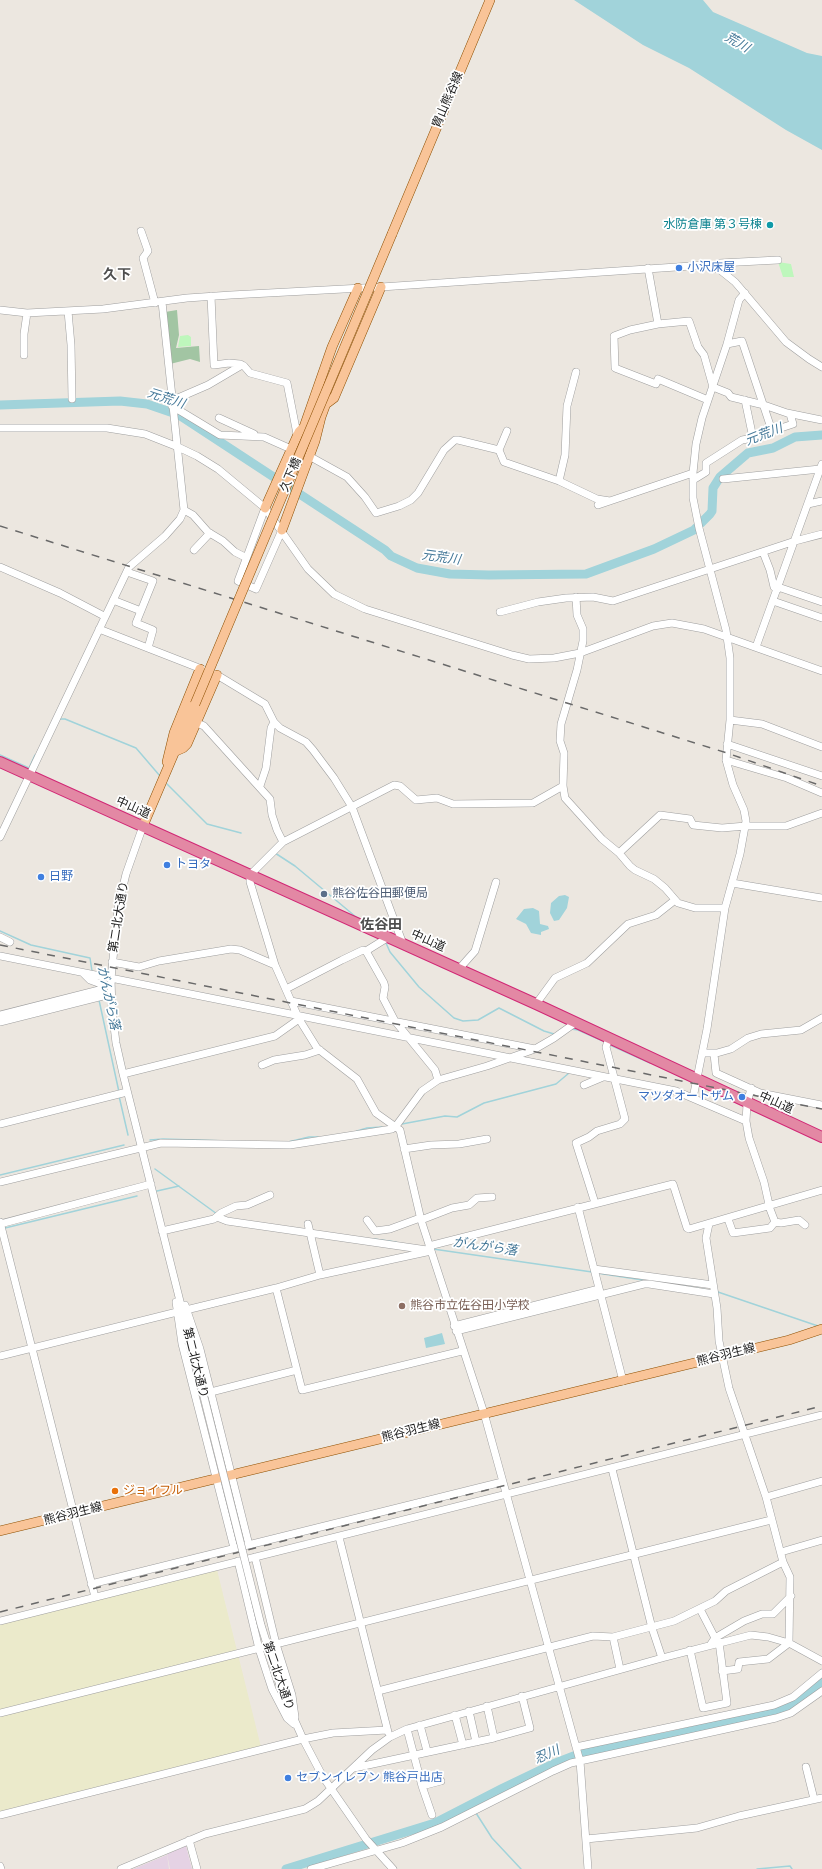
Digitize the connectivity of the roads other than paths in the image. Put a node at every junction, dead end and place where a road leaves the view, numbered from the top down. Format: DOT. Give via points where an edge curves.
graph roads {
  1 [pos="490,0"];
  2 [pos="406,200"];
  3 [pos="141,231"];
  4 [pos="392,234"];
  5 [pos="778,260"];
  6 [pos="712,267"];
  7 [pos="648,268"];
  8 [pos="381,287"];
  9 [pos="358,288"];
  10 [pos="745,293"];
  11 [pos="211,296"];
  12 [pos="159,302"];
  13 [pos="0,310"];
  14 [pos="68,311"];
  15 [pos="27,313"];
  16 [pos="658,324"];
  17 [pos="727,344"];
  18 [pos="24,355"];
  19 [pos="242,365"];
  20 [pos="822,367"];
  21 [pos="576,372"];
  22 [pos="712,387"];
  23 [pos="72,399"];
  24 [pos="708,400"];
  25 [pos="745,400"];
  26 [pos="172,404"];
  27 [pos="325,404"];
  28 [pos="312,405"];
  29 [pos="764,405"];
  30 [pos="790,414"];
  31 [pos="219,418"];
  32 [pos="822,420"];
  33 [pos="318,427"];
  34 [pos="0,428"];
  35 [pos="507,431"];
  36 [pos="264,437"];
  37 [pos="298,437"];
  38 [pos="178,447"];
  39 [pos="291,449"];
  40 [pos="499,450"];
  41 [pos="309,456"];
  42 [pos="821,467"];
  43 [pos="693,476"];
  44 [pos="723,479"];
  45 [pos="559,481"];
  46 [pos="610,501"];
  47 [pos="822,501"];
  48 [pos="808,504"];
  49 [pos="598,505"];
  50 [pos="265,508"];
  51 [pos="184,510"];
  52 [pos="282,530"];
  53 [pos="210,533"];
  54 [pos="822,534"];
  55 [pos="795,541"];
  56 [pos="194,550"];
  57 [pos="763,552"];
  58 [pos="245,557"];
  59 [pos="0,567"];
  60 [pos="710,569"];
  61 [pos="126,572"];
  62 [pos="778,588"];
  63 [pos="576,597"];
  64 [pos="113,600"];
  65 [pos="773,601"];
  66 [pos="822,602"];
  67 [pos="235,608"];
  68 [pos="141,611"];
  69 [pos="500,612"];
  70 [pos="104,616"];
  71 [pos="822,618"];
  72 [pos="99,629"];
  73 [pos="727,639"];
  74 [pos="756,647"];
  75 [pos="148,648"];
  76 [pos="580,653"];
  77 [pos="200,668"];
  78 [pos="822,671"];
  79 [pos="216,675"];
  80 [pos="730,720"];
  81 [pos="195,722"];
  82 [pos="274,722"];
  83 [pos="727,744"];
  84 [pos="822,747"];
  85 [pos="176,751"];
  86 [pos="726,760"];
  87 [pos="0,762"];
  88 [pos="822,775"];
  89 [pos="29,776"];
  90 [pos="162,782"];
  91 [pos="260,786"];
  92 [pos="563,786"];
  93 [pos="822,793"];
  94 [pos="352,807"];
  95 [pos="822,813"];
  96 [pos="143,826"];
  97 [pos="746,826"];
  98 [pos="0,837"];
  99 [pos="283,842"];
  100 [pos="619,853"];
  101 [pos="250,876"];
  102 [pos="496,882"];
  103 [pos="732,883"];
  104 [pos="822,898"];
  105 [pos="675,900"];
  106 [pos="725,908"];
  107 [pos="0,937"];
  108 [pos="387,938"];
  109 [pos="10,942"];
  110 [pos="404,944"];
  111 [pos="366,952"];
  112 [pos="0,956"];
  113 [pos="112,962"];
  114 [pos="275,965"];
  115 [pos="459,969"];
  116 [pos="83,973"];
  117 [pos="111,979"];
  118 [pos="286,989"];
  119 [pos="103,992"];
  120 [pos="291,1001"];
  121 [pos="536,1004"];
  122 [pos="0,1015"];
  123 [pos="298,1017"];
  124 [pos="822,1018"];
  125 [pos="395,1021"];
  126 [pos="0,1022"];
  127 [pos="575,1022"];
  128 [pos="409,1038"];
  129 [pos="607,1042"];
  130 [pos="535,1049"];
  131 [pos="320,1050"];
  132 [pos="702,1053"];
  133 [pos="714,1054"];
  134 [pos="511,1057"];
  135 [pos="262,1065"];
  136 [pos="123,1074"];
  137 [pos="603,1077"];
  138 [pos="615,1078"];
  139 [pos="438,1080"];
  140 [pos="697,1080"];
  141 [pos="584,1085"];
  142 [pos="751,1088"];
  143 [pos="127,1092"];
  144 [pos="694,1098"];
  145 [pos="747,1104"];
  146 [pos="822,1105"];
  147 [pos="746,1121"];
  148 [pos="0,1124"];
  149 [pos="396,1126"];
  150 [pos="822,1137"];
  151 [pos="487,1139"];
  152 [pos="141,1146"];
  153 [pos="404,1149"];
  154 [pos="0,1182"];
  155 [pos="151,1184"];
  156 [pos="822,1190"];
  157 [pos="270,1195"];
  158 [pos="492,1197"];
  159 [pos="595,1203"];
  160 [pos="770,1205"];
  161 [pos="578,1208"];
  162 [pos="218,1216"];
  163 [pos="421,1219"];
  164 [pos="728,1219"];
  165 [pos="367,1220"];
  166 [pos="775,1222"];
  167 [pos="709,1224"];
  168 [pos="805,1225"];
  169 [pos="1,1226"];
  170 [pos="309,1229"];
  171 [pos="162,1231"];
  172 [pos="164,1239"];
  173 [pos="430,1248"];
  174 [pos="173,1271"];
  175 [pos="595,1271"];
  176 [pos="320,1275"];
  177 [pos="649,1280"];
  178 [pos="276,1288"];
  179 [pos="714,1290"];
  180 [pos="600,1292"];
  181 [pos="186,1310"];
  182 [pos="177,1312"];
  183 [pos="455,1329"];
  184 [pos="820,1330"];
  185 [pos="32,1348"];
  186 [pos="462,1351"];
  187 [pos="0,1356"];
  188 [pos="722,1356"];
  189 [pos="297,1370"];
  190 [pos="622,1381"];
  191 [pos="210,1392"];
  192 [pos="195,1396"];
  193 [pos="484,1413"];
  194 [pos="822,1415"];
  195 [pos="744,1434"];
  196 [pos="612,1469"];
  197 [pos="232,1475"];
  198 [pos="216,1478"];
  199 [pos="502,1482"];
  200 [pos="822,1482"];
  201 [pos="505,1495"];
  202 [pos="766,1497"];
  203 [pos="74,1514"];
  204 [pos="771,1520"];
  205 [pos="0,1531"];
  206 [pos="339,1537"];
  207 [pos="822,1540"];
  208 [pos="249,1545"];
  209 [pos="234,1548"];
  210 [pos="780,1552"];
  211 [pos="634,1555"];
  212 [pos="255,1557"];
  213 [pos="238,1561"];
  214 [pos="783,1562"];
  215 [pos="531,1581"];
  216 [pos="91,1584"];
  217 [pos="791,1596"];
  218 [pos="94,1597"];
  219 [pos="700,1608"];
  220 [pos="0,1621"];
  221 [pos="361,1624"];
  222 [pos="652,1628"];
  223 [pos="613,1637"];
  224 [pos="715,1642"];
  225 [pos="789,1643"];
  226 [pos="276,1644"];
  227 [pos="549,1648"];
  228 [pos="259,1649"];
  229 [pos="690,1650"];
  230 [pos="662,1658"];
  231 [pos="822,1662"];
  232 [pos="620,1669"];
  233 [pos="722,1671"];
  234 [pos="822,1673"];
  235 [pos="560,1686"];
  236 [pos="378,1691"];
  237 [pos="822,1691"];
  238 [pos="522,1696"];
  239 [pos="487,1706"];
  240 [pos="469,1711"];
  241 [pos="0,1713"];
  242 [pos="455,1715"];
  243 [pos="296,1725"];
  244 [pos="420,1725"];
  245 [pos="407,1729"];
  246 [pos="387,1730"];
  247 [pos="390,1737"];
  248 [pos="494,1738"];
  249 [pos="303,1740"];
  250 [pos="476,1742"];
  251 [pos="463,1745"];
  252 [pos="576,1747"];
  253 [pos="427,1751"];
  254 [pos="368,1754"];
  255 [pos="414,1754"];
  256 [pos="580,1761"];
  257 [pos="371,1765"];
  258 [pos="806,1767"];
  259 [pos="354,1768"];
  260 [pos="440,1781"];
  261 [pos="422,1786"];
  262 [pos="331,1789"];
  263 [pos="822,1798"];
  264 [pos="814,1799"];
  265 [pos="0,1815"];
  266 [pos="432,1815"];
  267 [pos="586,1839"];
  268 [pos="189,1840"];
  269 [pos="375,1850"];
  270 [pos="0,1866"];
  271 [pos="1,1869"];
  272 [pos="121,1869"];
  273 [pos="197,1869"];
  274 [pos="311,1869"];
  275 [pos="393,1869"];
  276 [pos="588,1869"];
  1 -- 2 [label="main road, 胄山熊谷線"];
  2 -- 4 [label="main road, 久下橋"];
  3 -- 12 [label="street" via="148,251 143,258"];
  4 -- 27 [label="main road, bridge" via="370,298"];
  4 -- 28 [label="main road, bridge" via="372,269"];
  4 -- 67 [label="main road, 久下橋, bridge"];
  5 -- 6 [label="street" via="720,263"];
  6 -- 7 [label="street" via="706,265"];
  6 -- 10 [label="street" via="720,270"];
  7 -- 8 [label="street"];
  7 -- 16 [label="street"];
  8 -- 9 [label="street"];
  8 -- 27 [label="main road" via="334,398"];
  9 -- 11 [label="street"];
  9 -- 28 [label="main road" via="332,347"];
  10 -- 17 [label="street" via="739,300"];
  10 -- 20 [label="street" via="786,342"];
  11 -- 12 [label="street"];
  11 -- 19 [label="street" via="214,366 229,363"];
  12 -- 14 [label="street"];
  12 -- 26 [label="street"];
  13 -- 15 [label="street"];
  14 -- 15 [label="street"];
  14 -- 23 [label="street" via="72,345"];
  15 -- 18 [label="street"];
  16 -- 22 [label="street" via="689,321 704,356"];
  16 -- 24 [label="street" via="614,336 615,368 656,384 658,379"];
  17 -- 22 [label="street"];
  17 -- 29 [label="street" via="742,341"];
  19 -- 26 [label="street"];
  19 -- 37 [label="street" via="250,373 287,383"];
  21 -- 45 [label="street" via="567,406 565,455"];
  22 -- 24 [label="street"];
  22 -- 25 [label="street" via="728,393 731,397"];
  24 -- 43 [label="street" via="696,444"];
  25 -- 29 [label="street"];
  25 -- 43 [label="street" via="753,438 742,440 706,463 706,472"];
  26 -- 36 [label="street" via="220,435"];
  26 -- 38 [label="street"];
  27 -- 33 [label="main road"];
  28 -- 37 [label="main road"];
  29 -- 30 [label="street"];
  29 -- 30 [label="street" via="772,431 793,424"];
  30 -- 32 [label="street"];
  31 -- 36 [label="street"];
  33 -- 41 [label="main road"];
  33 -- 67 [label="main road, bridge" via="267,544"];
  34 -- 38 [label="street" via="107,428 145,434"];
  35 -- 40 [label="street"];
  36 -- 39 [label="street"];
  37 -- 39 [label="main road"];
  37 -- 67 [label="main road, bridge"];
  38 -- 50 [label="street" via="218,469"];
  38 -- 51 [label="street"];
  39 -- 50 [label="main road"];
  40 -- 41 [label="street" via="454,440 444,450 411,500 376,513 366,497 347,477"];
  40 -- 45 [label="street" via="504,462"];
  41 -- 52 [label="main road"];
  42 -- 44 [label="street"];
  42 -- 48 [label="street"];
  43 -- 46 [label="street"];
  43 -- 60 [label="street" via="693,498"];
  45 -- 46 [label="street" via="597,499"];
  46 -- 49 [label="street"];
  47 -- 48 [label="street"];
  48 -- 55 [label="street"];
  50 -- 52 [label="street"];
  50 -- 58 [label="street"];
  51 -- 53 [label="street" via="193,515"];
  51 -- 61 [label="street" via="180,519 165,536"];
  52 -- 58 [label="street" via="256,589 238,581"];
  52 -- 76 [label="street" via="308,569 318,579 334,594 365,609 523,658 554,658"];
  53 -- 56 [label="street"];
  53 -- 58 [label="street"];
  54 -- 55 [label="street"];
  55 -- 57 [label="street"];
  55 -- 62 [label="street"];
  57 -- 60 [label="street"];
  57 -- 62 [label="street" via="774,587"];
  59 -- 70 [label="street" via="60,593"];
  60 -- 63 [label="street" via="613,600"];
  60 -- 73 [label="street"];
  61 -- 64 [label="street"];
  61 -- 68 [label="street" via="153,581"];
  62 -- 65 [label="street"];
  62 -- 66 [label="street"];
  63 -- 69 [label="street" via="538,602"];
  63 -- 76 [label="street" via="577,615 583,630"];
  64 -- 68 [label="street"];
  64 -- 70 [label="street"];
  65 -- 71 [label="street"];
  65 -- 74 [label="street"];
  67 -- 85 [label="main road, 久下橋, bridge"];
  68 -- 75 [label="street" via="136,623 153,630"];
  70 -- 72 [label="street"];
  72 -- 75 [label="street"];
  72 -- 89 [label="street"];
  73 -- 74 [label="street"];
  73 -- 76 [label="street" via="690,625 672,623 653,626"];
  73 -- 80 [label="street" via="730,658"];
  74 -- 78 [label="street"];
  75 -- 77 [label="street"];
  76 -- 92 [label="street" via="561,724 560,741 564,753"];
  77 -- 79 [label="street"];
  77 -- 90 [label="main road" via="174,734"];
  79 -- 81 [label="main road"];
  79 -- 82 [label="street" via="265,704"];
  80 -- 83 [label="street"];
  80 -- 84 [label="street" via="762,724"];
  81 -- 85 [label="main road" via="185,746"];
  81 -- 91 [label="street" via="204,726"];
  82 -- 91 [label="street" via="266,768"];
  82 -- 94 [label="street" via="306,742 334,778"];
  83 -- 86 [label="street"];
  83 -- 88 [label="street"];
  85 -- 90 [label="main road, 久下橋"];
  86 -- 93 [label="street" via="780,776"];
  86 -- 97 [label="street" via="744,810"];
  87 -- 89 [label="highway, 中山道"];
  89 -- 96 [label="highway, 中山道"];
  89 -- 98 [label="street"];
  90 -- 96 [label="main road"];
  91 -- 99 [label="street" via="270,799 272,815"];
  92 -- 94 [label="street" via="533,803 453,804 437,798 416,800 394,784"];
  92 -- 100 [label="street" via="569,804"];
  94 -- 99 [label="street"];
  94 -- 110 [label="street"];
  95 -- 97 [label="street" via="786,826"];
  96 -- 101 [label="highway, 中山道"];
  96 -- 113 [label="street, 第二北大通り" via="121,891"];
  97 -- 100 [label="street" via="722,828 693,825 690,819 660,815"];
  97 -- 103 [label="street"];
  99 -- 101 [label="street"];
  100 -- 105 [label="street" via="635,870 654,879 665,888"];
  101 -- 108 [label="highway, 中山道"];
  101 -- 114 [label="street"];
  102 -- 115 [label="street" via="475,951"];
  103 -- 104 [label="street"];
  103 -- 106 [label="street"];
  105 -- 106 [label="street" via="695,908"];
  105 -- 121 [label="street" via="656,915 628,924 587,963 555,978"];
  106 -- 132 [label="street"];
  107 -- 109 [label="street"];
  108 -- 110 [label="highway, 中山道"];
  108 -- 111 [label="street"];
  110 -- 115 [label="highway, 中山道"];
  111 -- 118 [label="street" via="363,950"];
  111 -- 125 [label="street" via="384,983 383,998"];
  112 -- 116 [label="street"];
  113 -- 114 [label="street" via="139,968 159,961 231,949 240,950"];
  113 -- 117 [label="street, 第二北大通り"];
  114 -- 118 [label="street"];
  115 -- 121 [label="highway, 中山道"];
  116 -- 117 [label="street"];
  116 -- 119 [label="street" via="90,980 101,984"];
  117 -- 123 [label="street"];
  117 -- 136 [label="street, 第二北大通り" via="114,1027"];
  118 -- 120 [label="street"];
  119 -- 122 [label="street"];
  119 -- 126 [label="street"];
  120 -- 123 [label="street"];
  120 -- 125 [label="street"];
  121 -- 127 [label="highway, 中山道"];
  123 -- 128 [label="street"];
  123 -- 131 [label="street"];
  123 -- 136 [label="street" via="275,1036"];
  124 -- 133 [label="street" via="801,1030 761,1034 748,1038 731,1049"];
  125 -- 128 [label="street"];
  125 -- 130 [label="street"];
  127 -- 129 [label="highway, 中山道"];
  127 -- 130 [label="street"];
  128 -- 134 [label="street"];
  128 -- 139 [label="street" via="435,1070"];
  129 -- 138 [label="street"];
  129 -- 140 [label="highway, 中山道"];
  130 -- 134 [label="street"];
  131 -- 135 [label="street"];
  131 -- 149 [label="street" via="357,1079 376,1113"];
  132 -- 133 [label="street"];
  132 -- 140 [label="street"];
  133 -- 142 [label="street" via="716,1073"];
  134 -- 137 [label="street"];
  134 -- 139 [label="street"];
  136 -- 143 [label="street, 第二北大通り"];
  137 -- 138 [label="street"];
  137 -- 141 [label="street"];
  138 -- 144 [label="street" via="676,1091"];
  138 -- 159 [label="street" via="625,1119 620,1124 597,1131 576,1142"];
  139 -- 149 [label="street" via="422,1091"];
  140 -- 144 [label="street"];
  140 -- 145 [label="highway, 中山道"];
  142 -- 145 [label="street"];
  142 -- 146 [label="street" via="760,1093"];
  143 -- 148 [label="street"];
  143 -- 152 [label="street, 第二北大通り"];
  144 -- 147 [label="street"];
  145 -- 147 [label="street"];
  145 -- 150 [label="highway, 中山道"];
  147 -- 160 [label="street"];
  149 -- 152 [label="street" via="392,1129 290,1145 161,1143"];
  149 -- 153 [label="street" via="400,1130"];
  151 -- 153 [label="street"];
  152 -- 154 [label="street"];
  152 -- 155 [label="street, 第二北大通り"];
  153 -- 163 [label="street"];
  155 -- 169 [label="street"];
  155 -- 171 [label="street, 第二北大通り"];
  156 -- 160 [label="street"];
  157 -- 162 [label="street" via="247,1205 239,1205"];
  158 -- 163 [label="street" via="477,1198 469,1204"];
  159 -- 161 [label="street"];
  159 -- 167 [label="street" via="673,1184 687,1228"];
  160 -- 164 [label="street"];
  160 -- 166 [label="street"];
  161 -- 173 [label="street"];
  161 -- 175 [label="street"];
  162 -- 170 [label="street" via="226,1221"];
  162 -- 171 [label="street"];
  163 -- 165 [label="street" via="375,1231"];
  163 -- 173 [label="street"];
  164 -- 166 [label="street" via="733,1233 770,1228"];
  164 -- 167 [label="street"];
  166 -- 168 [label="street" via="799,1220"];
  167 -- 179 [label="street" via="706,1238"];
  169 -- 185 [label="street"];
  170 -- 173 [label="street"];
  170 -- 176 [label="street"];
  171 -- 172 [label="street, 第二北大通り"];
  172 -- 174 [label="street, 第二北大通り"];
  172 -- 182 [label="street"];
  173 -- 176 [label="street"];
  173 -- 183 [label="street"];
  174 -- 181 [label="street"];
  174 -- 243 [label="street, 第二北大通り, bridge" via="261,1625 282,1692"];
  175 -- 177 [label="street"];
  175 -- 180 [label="street"];
  176 -- 178 [label="street"];
  177 -- 179 [label="street"];
  177 -- 180 [label="street"];
  178 -- 181 [label="street"];
  178 -- 189 [label="street"];
  179 -- 188 [label="street"];
  180 -- 183 [label="street"];
  180 -- 190 [label="street"];
  181 -- 191 [label="street" via="196,1337"];
  182 -- 185 [label="street"];
  182 -- 192 [label="street"];
  183 -- 186 [label="street"];
  184 -- 188 [label="main road, 熊谷羽生線"];
  185 -- 187 [label="street"];
  185 -- 203 [label="street"];
  186 -- 189 [label="street" via="302,1390"];
  186 -- 193 [label="street"];
  188 -- 190 [label="main road, 熊谷羽生線"];
  188 -- 195 [label="street" via="732,1400"];
  189 -- 191 [label="street"];
  190 -- 193 [label="main road, 熊谷羽生線"];
  191 -- 192 [label="street"];
  191 -- 197 [label="street"];
  192 -- 198 [label="street"];
  193 -- 197 [label="main road, 熊谷羽生線"];
  193 -- 199 [label="street"];
  194 -- 195 [label="street"];
  195 -- 196 [label="street"];
  195 -- 202 [label="street"];
  196 -- 201 [label="street"];
  196 -- 211 [label="street"];
  197 -- 198 [label="main road, 熊谷羽生線"];
  197 -- 208 [label="street"];
  198 -- 203 [label="main road, 熊谷羽生線"];
  198 -- 209 [label="street"];
  199 -- 201 [label="street"];
  199 -- 208 [label="street"];
  200 -- 202 [label="street"];
  201 -- 206 [label="street"];
  201 -- 215 [label="street"];
  202 -- 204 [label="street"];
  203 -- 205 [label="main road, 熊谷羽生線"];
  203 -- 216 [label="street"];
  204 -- 210 [label="street"];
  204 -- 211 [label="street"];
  206 -- 212 [label="street"];
  206 -- 221 [label="street"];
  207 -- 210 [label="street"];
  208 -- 209 [label="street"];
  209 -- 216 [label="street"];
  210 -- 214 [label="street"];
  211 -- 215 [label="street"];
  211 -- 222 [label="street"];
  212 -- 213 [label="street"];
  212 -- 226 [label="street"];
  213 -- 218 [label="street"];
  213 -- 228 [label="street"];
  214 -- 217 [label="street" via="790,1577"];
  214 -- 219 [label="street" via="726,1591 715,1601"];
  215 -- 221 [label="street"];
  215 -- 227 [label="street"];
  216 -- 218 [label="street"];
  217 -- 224 [label="street" via="773,1614 762,1614 744,1621"];
  217 -- 225 [label="street"];
  218 -- 220 [label="street"];
  219 -- 222 [label="street"];
  219 -- 224 [label="street"];
  221 -- 226 [label="street"];
  221 -- 236 [label="street"];
  222 -- 223 [label="street"];
  222 -- 230 [label="street"];
  223 -- 227 [label="street" via="593,1636"];
  223 -- 232 [label="street"];
  224 -- 225 [label="street" via="751,1635 768,1636"];
  224 -- 229 [label="street"];
  224 -- 233 [label="street"];
  225 -- 231 [label="street"];
  225 -- 233 [label="street" via="768,1659 739,1662 738,1669"];
  226 -- 228 [label="street"];
  226 -- 243 [label="street" via="292,1695"];
  227 -- 235 [label="street"];
  227 -- 236 [label="street"];
  228 -- 241 [label="street"];
  228 -- 243 [label="street" via="272,1689 287,1718"];
  229 -- 230 [label="street"];
  229 -- 233 [label="street" via="703,1708 727,1703"];
  230 -- 232 [label="street"];
  232 -- 235 [label="street"];
  234 -- 252 [label="street" via="793,1697 774,1705"];
  235 -- 238 [label="street"];
  235 -- 252 [label="street"];
  236 -- 246 [label="street"];
  237 -- 256 [label="street" via="791,1713 776,1718"];
  238 -- 239 [label="street"];
  238 -- 248 [label="street" via="530,1728"];
  239 -- 240 [label="street"];
  239 -- 248 [label="street"];
  240 -- 242 [label="street"];
  240 -- 250 [label="street"];
  242 -- 244 [label="street"];
  242 -- 251 [label="street"];
  243 -- 249 [label="street, 第二北大通り"];
  244 -- 245 [label="street"];
  244 -- 253 [label="street"];
  245 -- 247 [label="street"];
  245 -- 255 [label="street"];
  246 -- 247 [label="street"];
  246 -- 249 [label="street" via="333,1733"];
  247 -- 254 [label="street"];
  248 -- 250 [label="street"];
  249 -- 262 [label="street, 第二北大通り"];
  249 -- 265 [label="street"];
  250 -- 251 [label="street"];
  251 -- 253 [label="street"];
  252 -- 256 [label="street"];
  253 -- 255 [label="street"];
  254 -- 257 [label="street"];
  254 -- 259 [label="street"];
  255 -- 257 [label="street"];
  255 -- 261 [label="street"];
  256 -- 267 [label="street"];
  256 -- 269 [label="street" via="553,1771 442,1827"];
  257 -- 259 [label="street"];
  258 -- 264 [label="street"];
  259 -- 262 [label="street"];
  260 -- 261 [label="street"];
  261 -- 266 [label="street"];
  262 -- 268 [label="street" via="305,1810"];
  262 -- 269 [label="street, 第二北大通り"];
  263 -- 264 [label="street"];
  264 -- 267 [label="street" via="697,1828"];
  267 -- 276 [label="street"];
  268 -- 272 [label="street"];
  268 -- 273 [label="street"];
  269 -- 274 [label="street"];
  269 -- 275 [label="street, 第二北大通り"];
  270 -- 271 [label="street"];
}
